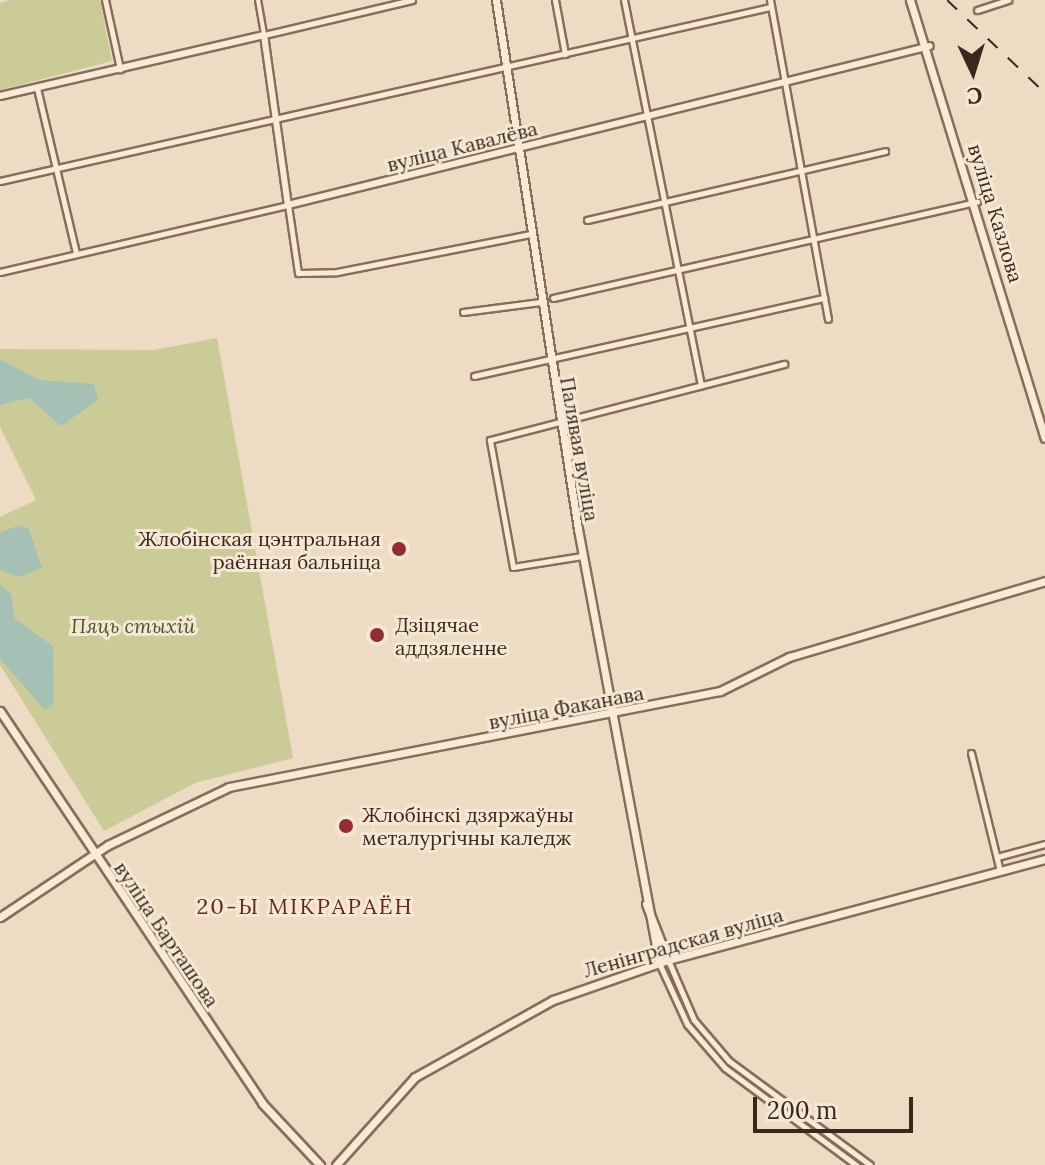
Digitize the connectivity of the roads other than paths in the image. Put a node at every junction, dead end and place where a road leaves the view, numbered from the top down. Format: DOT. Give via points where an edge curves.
graph roads {
  1 [pos="105,0"];
  2 [pos="258,0"];
  3 [pos="412,0"];
  4 [pos="496,0"];
  5 [pos="555,0"];
  6 [pos="624,0"];
  7 [pos="910,0"];
  8 [pos="1008,0"];
  9 [pos="770,4"];
  10 [pos="977,10"];
  11 [pos="264,35"];
  12 [pos="631,40"];
  13 [pos="930,46"];
  14 [pos="565,54"];
  15 [pos="506,65"];
  16 [pos="120,69"];
  17 [pos="785,84"];
  18 [pos="37,88"];
  19 [pos="0,96"];
  20 [pos="276,116"];
  21 [pos="648,118"];
  22 [pos="517,149"];
  23 [pos="885,151"];
  24 [pos="55,168"];
  25 [pos="801,169"];
  26 [pos="0,181"];
  27 [pos="663,198"];
  28 [pos="977,202"];
  29 [pos="288,205"];
  30 [pos="587,220"];
  31 [pos="530,234"];
  32 [pos="812,240"];
  33 [pos="76,253"];
  34 [pos="675,270"];
  35 [pos="0,272"];
  36 [pos="553,298"];
  37 [pos="824,298"];
  38 [pos="540,302"];
  39 [pos="463,312"];
  40 [pos="828,319"];
  41 [pos="688,331"];
  42 [pos="549,363"];
  43 [pos="784,364"];
  44 [pos="474,376"];
  45 [pos="701,385"];
  46 [pos="560,423"];
  47 [pos="1045,438"];
  48 [pos="582,556"];
  49 [pos="1045,581"];
  50 [pos="0,711"];
  51 [pos="610,716"];
  52 [pos="971,753"];
  53 [pos="1045,844"];
  54 [pos="93,855"];
  55 [pos="997,857"];
  56 [pos="1045,859"];
  57 [pos="1000,871"];
  58 [pos="0,917"];
  59 [pos="664,961"];
  60 [pos="320,1165"];
  61 [pos="336,1165"];
  62 [pos="856,1165"];
  63 [pos="870,1165"];
  1 -- 16 [label="street"];
  2 -- 11 [label="street"];
  3 -- 11 [label="street"];
  4 -- 15 [label="main road, Палявая вуліца"];
  5 -- 14 [label="street"];
  6 -- 12 [label="street"];
  7 -- 13 [label="main road, вуліца Казлова"];
  8 -- 10 [label="street"];
  9 -- 12 [label="street"];
  9 -- 17 [label="street"];
  11 -- 16 [label="street"];
  11 -- 20 [label="street"];
  12 -- 14 [label="street"];
  12 -- 21 [label="street"];
  13 -- 17 [label="street, вуліца Кавалёва"];
  13 -- 28 [label="main road, вуліца Казлова"];
  14 -- 15 [label="street"];
  15 -- 20 [label="street"];
  15 -- 22 [label="main road, Палявая вуліца"];
  16 -- 18 [label="street"];
  17 -- 21 [label="street, вуліца Кавалёва"];
  17 -- 25 [label="street"];
  18 -- 19 [label="street"];
  18 -- 24 [label="street"];
  20 -- 24 [label="street"];
  20 -- 29 [label="street"];
  21 -- 22 [label="street, вуліца Кавалёва"];
  21 -- 27 [label="street"];
  22 -- 29 [label="street, вуліца Кавалёва"];
  22 -- 31 [label="main road, Палявая вуліца"];
  23 -- 25 [label="street"];
  24 -- 26 [label="street"];
  24 -- 33 [label="street"];
  25 -- 27 [label="street"];
  25 -- 32 [label="street"];
  27 -- 30 [label="street"];
  27 -- 34 [label="street"];
  28 -- 32 [label="street"];
  28 -- 47 [label="main road, вуліца Казлова"];
  29 -- 31 [label="street" via="298,273 337,272"];
  29 -- 33 [label="street, вуліца Кавалёва"];
  31 -- 38 [label="main road, Палявая вуліца"];
  32 -- 34 [label="street"];
  32 -- 37 [label="street"];
  33 -- 35 [label="street, вуліца Кавалёва"];
  34 -- 36 [label="street"];
  34 -- 41 [label="street"];
  37 -- 40 [label="street"];
  37 -- 41 [label="street"];
  38 -- 39 [label="street"];
  38 -- 42 [label="main road, Палявая вуліца"];
  41 -- 42 [label="street"];
  41 -- 45 [label="street"];
  42 -- 44 [label="street"];
  42 -- 46 [label="main road, Палявая вуліца"];
  43 -- 45 [label="street"];
  45 -- 46 [label="street"];
  46 -- 48 [label="main road, Палявая вуліца"];
  46 -- 48 [label="street" via="490,440 496,491 513,567"];
  48 -- 51 [label="main road, Палявая вуліца"];
  49 -- 51 [label="main road, вуліца Факанава" via="789,657 720,691"];
  50 -- 54 [label="main road, вуліца Барташова"];
  51 -- 54 [label="main road, вуліца Факанава" via="250,782 175,807"];
  51 -- 59 [label="main road, Палявая вуліца" via="645,902"];
  52 -- 55 [label="street"];
  53 -- 55 [label="street"];
  54 -- 58 [label="main road, вуліца Факанава"];
  54 -- 60 [label="main road, вуліца Барташова" via="262,1103"];
  55 -- 57 [label="street"];
  56 -- 57 [label="main road, Ленінградская вуліца"];
  57 -- 59 [label="main road, Ленінградская вуліца"];
  59 -- 61 [label="main road, Ленінградская вуліца" via="553,1000 451,1052 392,1098"];
  59 -- 62 [label="street" via="687,1024 725,1068"];
  59 -- 63 [label="street" via="694,1020 729,1061"];
}
